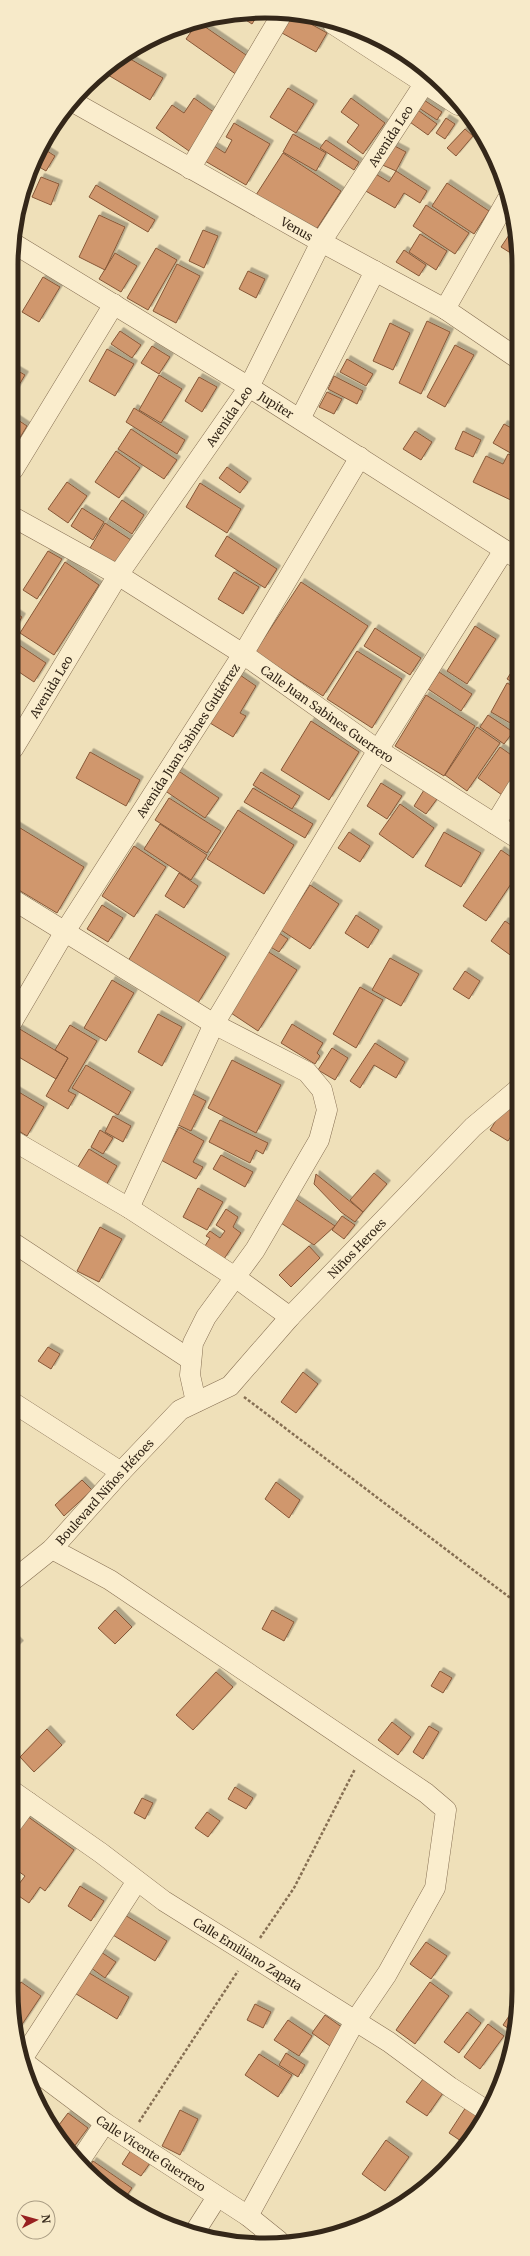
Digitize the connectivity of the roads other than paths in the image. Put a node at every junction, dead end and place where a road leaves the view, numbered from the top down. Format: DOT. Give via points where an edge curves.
graph roads {
  1 [pos="279,19"];
  2 [pos="347,32"];
  3 [pos="428,79"];
  4 [pos="77,105"];
  5 [pos="190,169"];
  6 [pos="505,204"];
  7 [pos="321,242"];
  8 [pos="19,247"];
  9 [pos="374,271"];
  10 [pos="114,304"];
  11 [pos="445,309"];
  12 [pos="512,355"];
  13 [pos="249,387"];
  14 [pos="300,419"];
  15 [pos="360,458"];
  16 [pos="18,462"];
  17 [pos="18,520"];
  18 [pos="511,554"];
  19 [pos="118,575"];
  20 [pos="243,654"];
  21 [pos="18,741"];
  22 [pos="378,750"];
  23 [pos="512,796"];
  24 [pos="495,824"];
  25 [pos="512,835"];
  26 [pos="18,903"];
  27 [pos="64,933"];
  28 [pos="18,1012"];
  29 [pos="214,1024"];
  30 [pos="512,1094"];
  31 [pos="18,1143"];
  32 [pos="129,1208"];
  33 [pos="18,1246"];
  34 [pos="235,1277"];
  35 [pos="290,1318"];
  36 [pos="191,1360"];
  37 [pos="196,1402"];
  38 [pos="18,1406"];
  39 [pos="121,1472"];
  40 [pos="52,1549"];
  41 [pos="18,1576"];
  42 [pos="18,1795"];
  43 [pos="28,1802"];
  44 [pos="18,1816"];
  45 [pos="137,1881"];
  46 [pos="355,2021"];
  47 [pos="26,2053"];
  48 [pos="30,2067"];
  49 [pos="483,2107"];
  50 [pos="105,2123"];
  51 [pos="82,2157"];
  52 [pos="217,2197"];
  53 [pos="248,2216"];
  54 [pos="197,2229"];
  55 [pos="275,2237"];
  1 -- 5 [label="street"];
  2 -- 3 [label="street"];
  3 -- 7 [label="street, Avenida Leo"];
  4 -- 5 [label="street, Venus"];
  5 -- 7 [label="street, Venus"];
  6 -- 11 [label="street"];
  7 -- 9 [label="street, Venus"];
  7 -- 13 [label="street, Avenida Leo"];
  8 -- 10 [label="street, Jupiter"];
  9 -- 11 [label="street, Venus"];
  9 -- 14 [label="street"];
  10 -- 13 [label="street, Jupiter"];
  10 -- 16 [label="street"];
  11 -- 12 [label="street, Venus"];
  13 -- 14 [label="street, Jupiter"];
  13 -- 19 [label="street, Avenida Leo"];
  14 -- 15 [label="street, Jupiter"];
  15 -- 18 [label="street, Jupiter"];
  15 -- 20 [label="street, Avenida Juan Sabines Gutiérrez"];
  17 -- 19 [label="street, Calle Juan Sabines Guerrero"];
  18 -- 22 [label="street"];
  19 -- 20 [label="street, Calle Juan Sabines Guerrero"];
  19 -- 21 [label="street, Avenida Leo"];
  20 -- 22 [label="street, Calle Juan Sabines Guerrero"];
  20 -- 27 [label="street, Avenida Juan Sabines Gutiérrez"];
  22 -- 24 [label="street, Calle Juan Sabines Guerrero"];
  22 -- 29 [label="street"];
  23 -- 24 [label="street"];
  24 -- 25 [label="street, Calle Juan Sabines Guerrero"];
  26 -- 27 [label="street"];
  27 -- 28 [label="street, Avenida Juan Sabines Gutiérrez"];
  27 -- 29 [label="street"];
  29 -- 32 [label="street"];
  29 -- 34 [label="street" via="307,1072 322,1090 327,1110 319,1140 255,1250"];
  30 -- 35 [label="street, Niños Heroes" via="473,1127"];
  31 -- 32 [label="street"];
  32 -- 34 [label="street"];
  33 -- 36 [label="street"];
  34 -- 35 [label="street"];
  34 -- 36 [label="street" via="206,1317 193,1343"];
  35 -- 37 [label="street, Niños Heroes" via="230,1386"];
  36 -- 37 [label="street" via="190,1375"];
  37 -- 39 [label="street, Boulevard Niños Héroes" via="180,1410"];
  38 -- 39 [label="street"];
  39 -- 40 [label="street, Boulevard Niños Héroes"];
  40 -- 41 [label="street, Boulevard Niños Héroes"];
  40 -- 46 [label="street" via="110,1580 426,1793 446,1810 435,1888 387,1974"];
  42 -- 43 [label="street, Calle Emiliano Zapata"];
  43 -- 44 [label="street"];
  43 -- 45 [label="street, Calle Emiliano Zapata"];
  45 -- 46 [label="street, Calle Emiliano Zapata" via="164,1901"];
  45 -- 47 [label="street"];
  46 -- 49 [label="street, Calle Emiliano Zapata"];
  46 -- 53 [label="street"];
  48 -- 50 [label="street, Calle Vicente Guerrero"];
  50 -- 51 [label="street"];
  50 -- 52 [label="street, Calle Vicente Guerrero"];
  52 -- 53 [label="street, Calle Vicente Guerrero"];
  52 -- 54 [label="street"];
  53 -- 55 [label="street, Calle Vicente Guerrero"];
}
